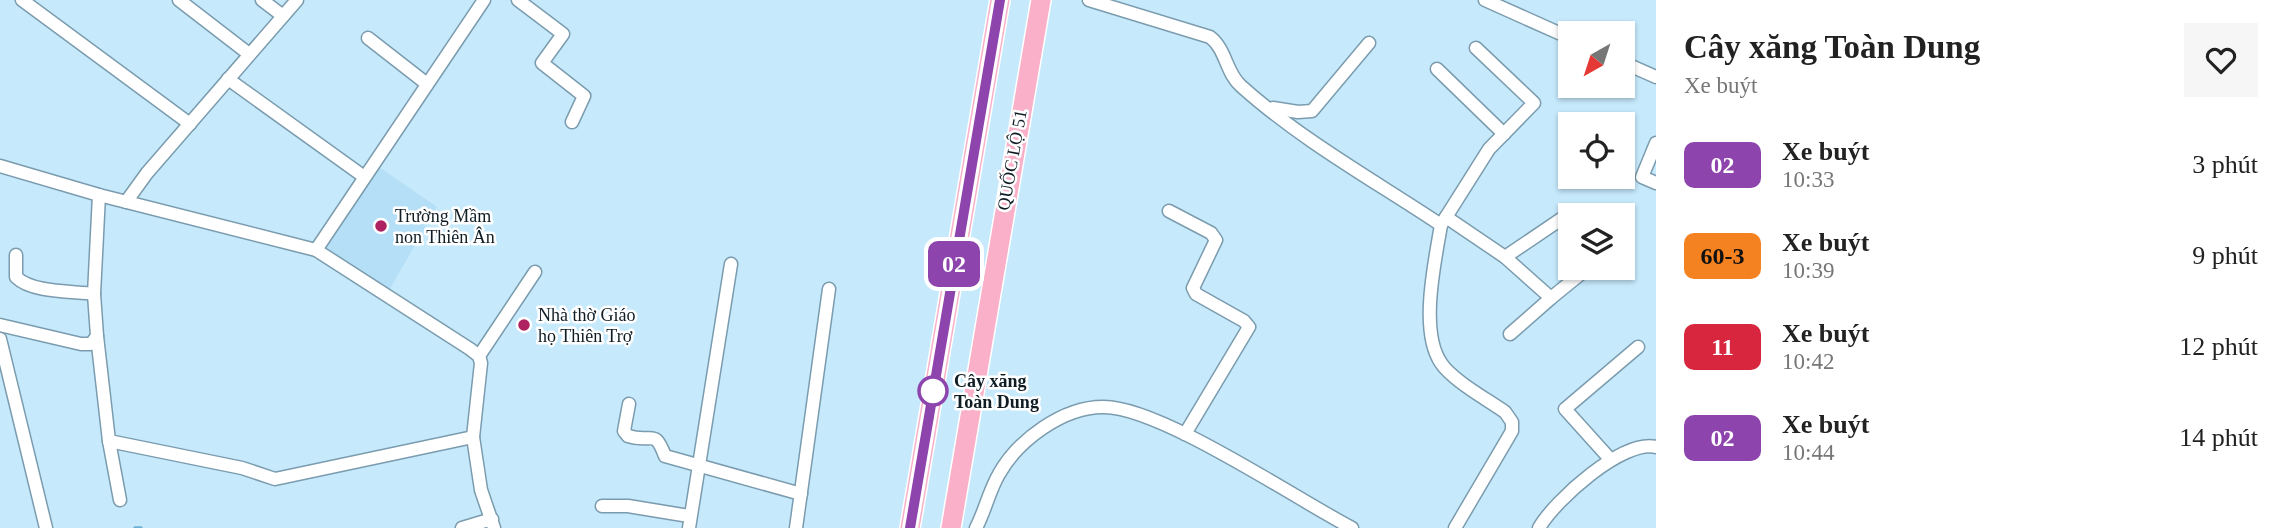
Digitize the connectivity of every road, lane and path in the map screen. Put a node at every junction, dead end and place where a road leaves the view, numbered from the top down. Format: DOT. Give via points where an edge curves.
graph roads {
  1 [pos="22,0"];
  2 [pos="179,0"];
  3 [pos="262,0"];
  4 [pos="297,0"];
  5 [pos="484,0"];
  6 [pos="518,0"];
  7 [pos="1000,0"];
  8 [pos="1041,0"];
  9 [pos="1089,0"];
  10 [pos="1485,0"];
  11 [pos="532,4"];
  12 [pos="283,16"];
  13 [pos="1558,33"];
  14 [pos="368,38"];
  15 [pos="1369,43"];
  16 [pos="1476,48"];
  17 [pos="249,54"];
  18 [pos="1635,68"];
  19 [pos="1437,69"];
  20 [pos="1656,77"];
  21 [pos="228,79"];
  22 [pos="427,84"];
  23 [pos="1269,108"];
  24 [pos="572,122"];
  25 [pos="190,124"];
  26 [pos="1504,134"];
  27 [pos="1656,143"];
  28 [pos="0,166"];
  29 [pos="363,176"];
  30 [pos="1656,184"];
  31 [pos="99,195"];
  32 [pos="126,202"];
  33 [pos="1169,211"];
  34 [pos="1443,221"];
  35 [pos="1558,221"];
  36 [pos="316,250"];
  37 [pos="16,255"];
  38 [pos="1505,257"];
  39 [pos="731,264"];
  40 [pos="535,272"];
  41 [pos="1573,280"];
  42 [pos="829,289"];
  43 [pos="94,294"];
  44 [pos="1551,298"];
  45 [pos="0,325"];
  46 [pos="1510,334"];
  47 [pos="97,336"];
  48 [pos="0,338"];
  49 [pos="1638,347"];
  50 [pos="479,356"];
  51 [pos="629,404"];
  52 [pos="1185,434"];
  53 [pos="473,436"];
  54 [pos="109,441"];
  55 [pos="1656,447"];
  56 [pos="1610,459"];
  57 [pos="702,464"];
  58 [pos="801,494"];
  59 [pos="120,500"];
  60 [pos="602,506"];
  61 [pos="689,522"];
  62 [pos="493,524"];
  63 [pos="46,528"];
  64 [pos="463,528"];
  65 [pos="796,528"];
  66 [pos="910,528"];
  67 [pos="951,528"];
  68 [pos="976,528"];
  69 [pos="1352,528"];
  70 [pos="1455,528"];
  71 [pos="1539,528"];
  1 -- 25 [label="street"];
  2 -- 17 [label="street"];
  3 -- 12 [label="street"];
  4 -- 12 [label="street"];
  5 -- 22 [label="street"];
  6 -- 11 [label="street"];
  7 -- 66 [label="highway"];
  8 -- 67 [label="highway, QUỐC LỘ 51"];
  9 -- 23 [label="street" via="1210,37 1235,80"];
  10 -- 13 [label="street"];
  11 -- 24 [label="street" via="563,34 542,63 584,96"];
  12 -- 17 [label="street"];
  14 -- 22 [label="street"];
  15 -- 23 [label="street" via="1312,111"];
  16 -- 26 [label="street" via="1534,103"];
  17 -- 21 [label="street"];
  18 -- 20 [label="street"];
  19 -- 26 [label="street"];
  21 -- 25 [label="street"];
  21 -- 29 [label="street"];
  22 -- 29 [label="street"];
  23 -- 34 [label="street"];
  25 -- 32 [label="street"];
  26 -- 34 [label="street" via="1470,176"];
  27 -- 30 [label="street" via="1642,177"];
  28 -- 31 [label="street"];
  29 -- 36 [label="street"];
  31 -- 32 [label="street"];
  31 -- 43 [label="street"];
  32 -- 36 [label="street"];
  33 -- 52 [label="street" via="1216,240 1193,288 1196,294 1249,327"];
  34 -- 38 [label="street"];
  34 -- 70 [label="street" via="1431,287 1432,329 1440,362 1512,422 1512,432"];
  35 -- 38 [label="street"];
  36 -- 50 [label="street"];
  37 -- 43 [label="street" via="19,281"];
  38 -- 44 [label="street"];
  39 -- 57 [label="street"];
  40 -- 50 [label="street"];
  41 -- 44 [label="street"];
  42 -- 58 [label="street"];
  43 -- 47 [label="street"];
  44 -- 46 [label="street"];
  45 -- 47 [label="street" via="81,344 91,344"];
  47 -- 54 [label="street"];
  48 -- 63 [label="street"];
  49 -- 56 [label="street" via="1565,409"];
  50 -- 53 [label="street"];
  51 -- 57 [label="street" via="624,431 628,436 657,439 665,456"];
  52 -- 68 [label="street" via="1111,408 1070,414 1021,446 999,473"];
  52 -- 69 [label="street"];
  53 -- 54 [label="street" via="275,479"];
  53 -- 62 [label="street" via="481,490"];
  54 -- 59 [label="street"];
  55 -- 56 [label="street" via="1637,447"];
  56 -- 71 [label="street"];
  57 -- 58 [label="street"];
  57 -- 61 [label="street"];
  58 -- 65 [label="street"];
  60 -- 61 [label="street" via="628,506"];
  62 -- 64 [label="street"];
}
